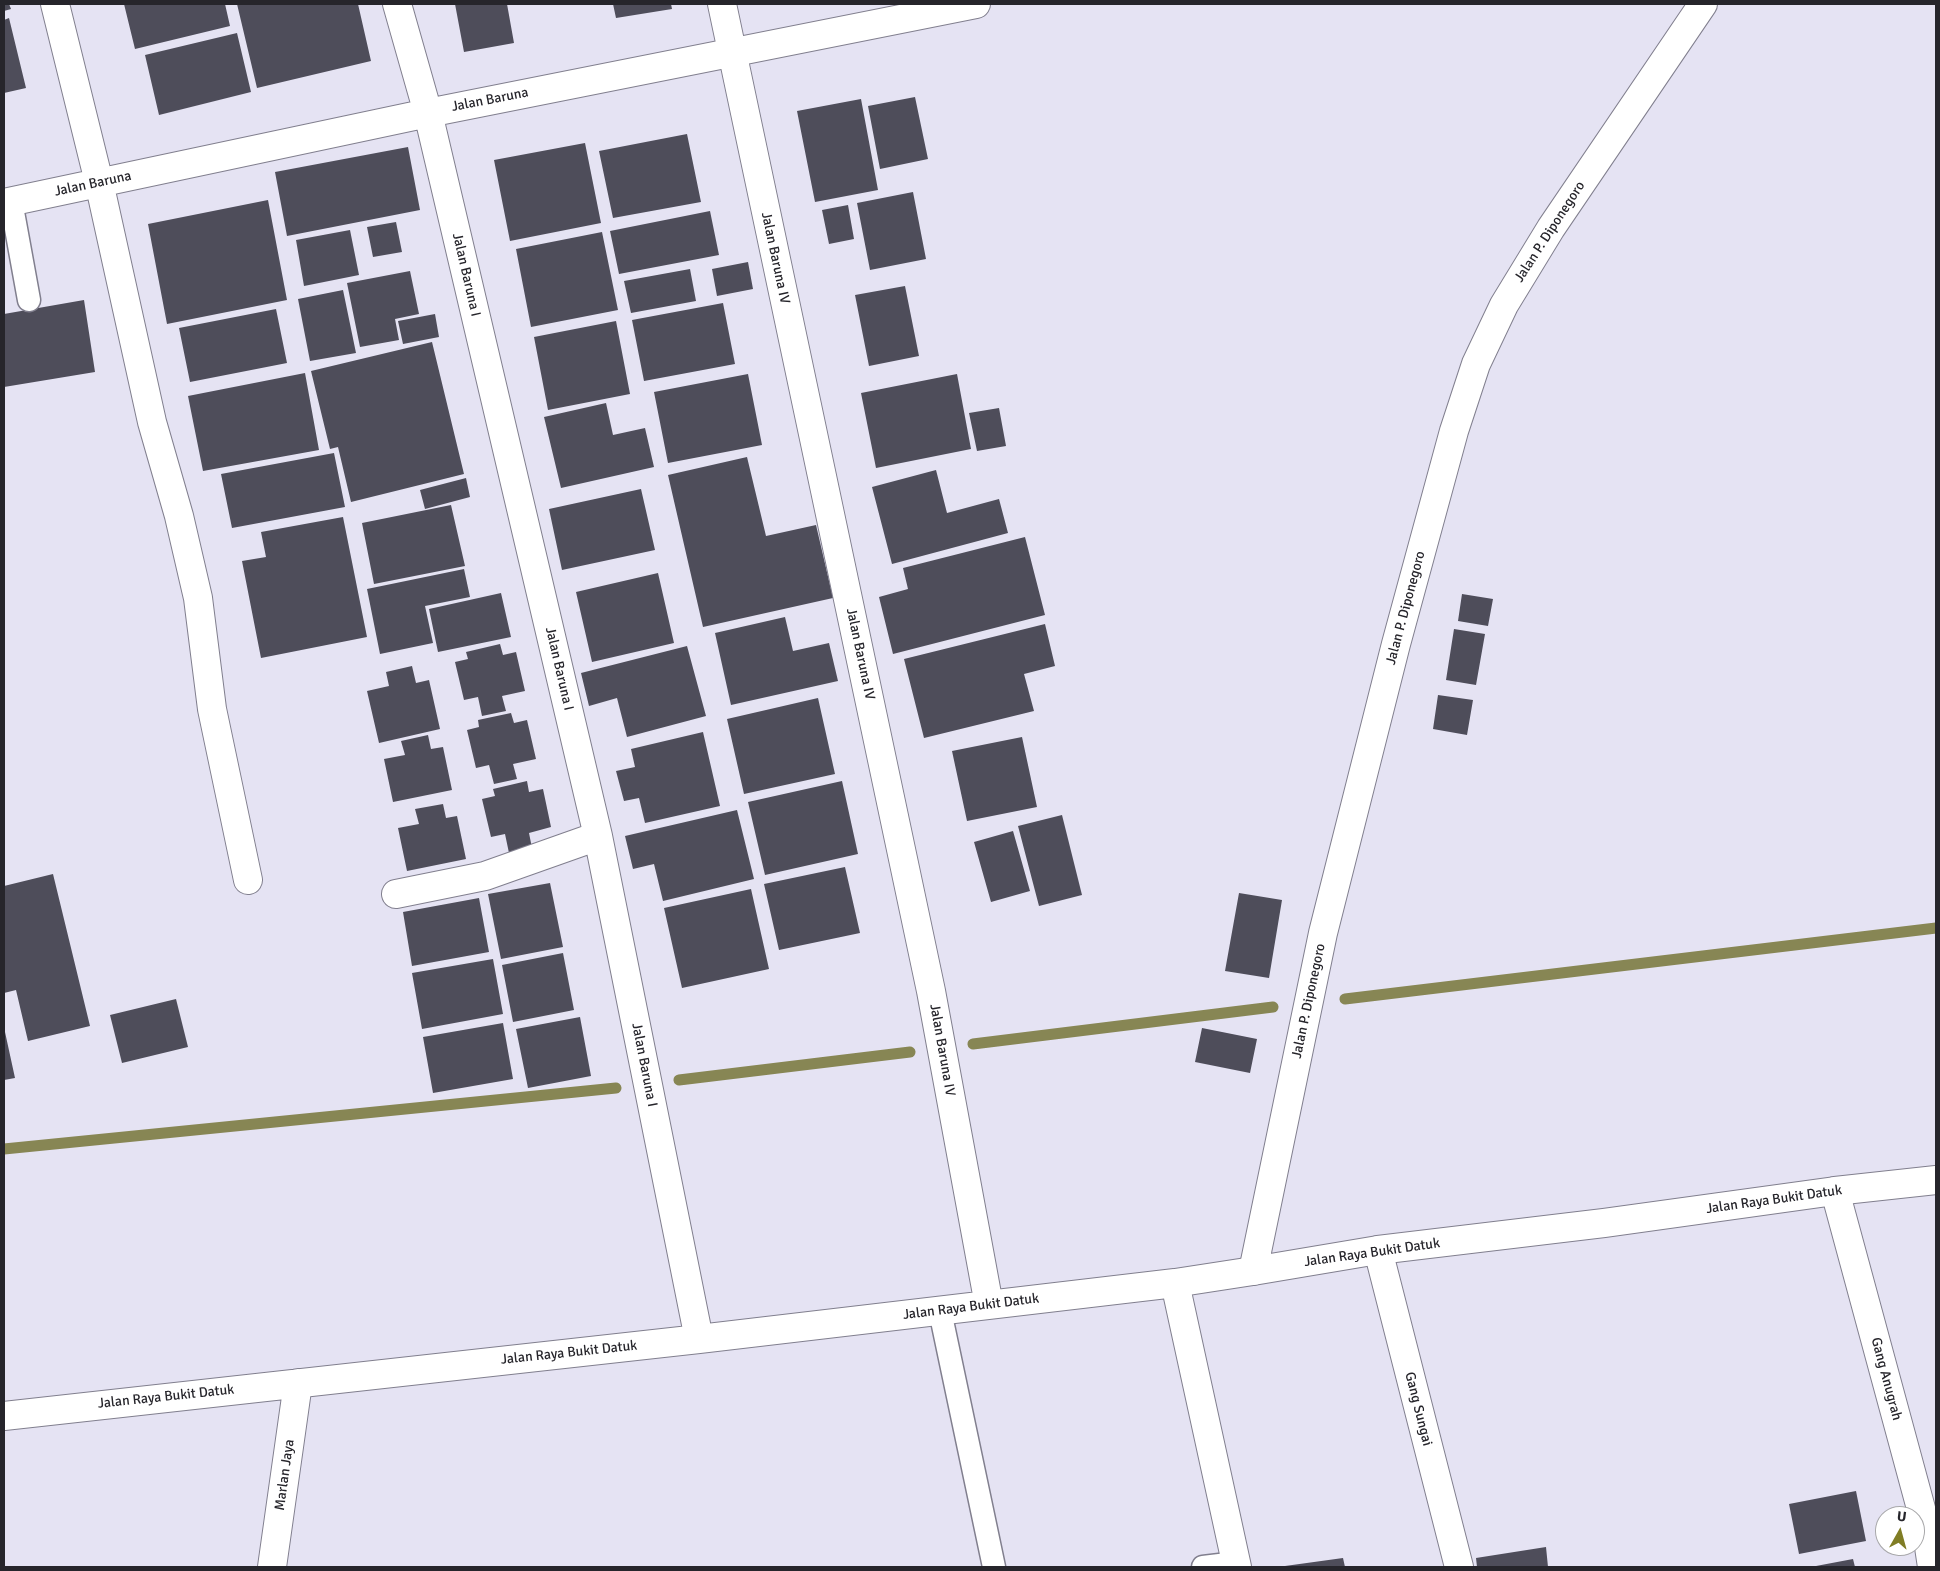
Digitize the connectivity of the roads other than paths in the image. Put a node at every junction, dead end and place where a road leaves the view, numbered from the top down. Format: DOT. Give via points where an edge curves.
graph roads {
  1 [pos="56,4"];
  2 [pos="397,4"];
  3 [pos="722,4"];
  4 [pos="976,4"];
  5 [pos="1703,4"];
  6 [pos="731,51"];
  7 [pos="428,113"];
  8 [pos="99,182"];
  9 [pos="7,202"];
  10 [pos="29,300"];
  11 [pos="598,836"];
  12 [pos="248,880"];
  13 [pos="396,894"];
  14 [pos="1936,1180"];
  15 [pos="1835,1191"];
  16 [pos="1378,1250"];
  17 [pos="1253,1271"];
  18 [pos="1175,1283"];
  19 [pos="989,1305"];
  20 [pos="940,1311"];
  21 [pos="699,1339"];
  22 [pos="298,1383"];
  23 [pos="4,1416"];
  24 [pos="1237,1565"];
  25 [pos="272,1567"];
  26 [pos="994,1567"];
  27 [pos="1203,1567"];
  28 [pos="1459,1567"];
  29 [pos="1932,1567"];
  1 -- 8 [label="street"];
  2 -- 7 [label="street, Jalan Baruna I"];
  3 -- 6 [label="street, Jalan Baruna IV"];
  4 -- 6 [label="street, Jalan Baruna"];
  5 -- 17 [label="street, Jalan P. Diponegoro" via="1551,228 1504,305 1476,364 1454,431 1396,644 1323,933"];
  6 -- 7 [label="street, Jalan Baruna"];
  6 -- 19 [label="street, Jalan Baruna IV" via="929,981"];
  7 -- 8 [label="street, Jalan Baruna"];
  7 -- 11 [label="street, Jalan Baruna I"];
  8 -- 9 [label="street, Jalan Baruna"];
  8 -- 12 [label="street" via="152,422 198,598 212,709"];
  9 -- 10 [label="lane"];
  11 -- 13 [label="street" via="485,876"];
  11 -- 21 [label="street, Jalan Baruna I"];
  14 -- 15 [label="street, Jalan Raya Bukit Datuk"];
  15 -- 16 [label="street, Jalan Raya Bukit Datuk"];
  15 -- 29 [label="street, Gang Anugrah" via="1926,1527"];
  16 -- 17 [label="street, Jalan Raya Bukit Datuk"];
  16 -- 28 [label="street, Gang Sungai"];
  17 -- 18 [label="street, Jalan Raya Bukit Datuk"];
  18 -- 19 [label="street, Jalan Raya Bukit Datuk"];
  18 -- 24 [label="street"];
  19 -- 20 [label="street, Jalan Raya Bukit Datuk"];
  20 -- 21 [label="street, Jalan Raya Bukit Datuk"];
  20 -- 26 [label="lane"];
  21 -- 22 [label="street, Jalan Raya Bukit Datuk"];
  22 -- 23 [label="street, Jalan Raya Bukit Datuk"];
  22 -- 25 [label="street, Marlan Jaya"];
  24 -- 27 [label="lane"];
}
